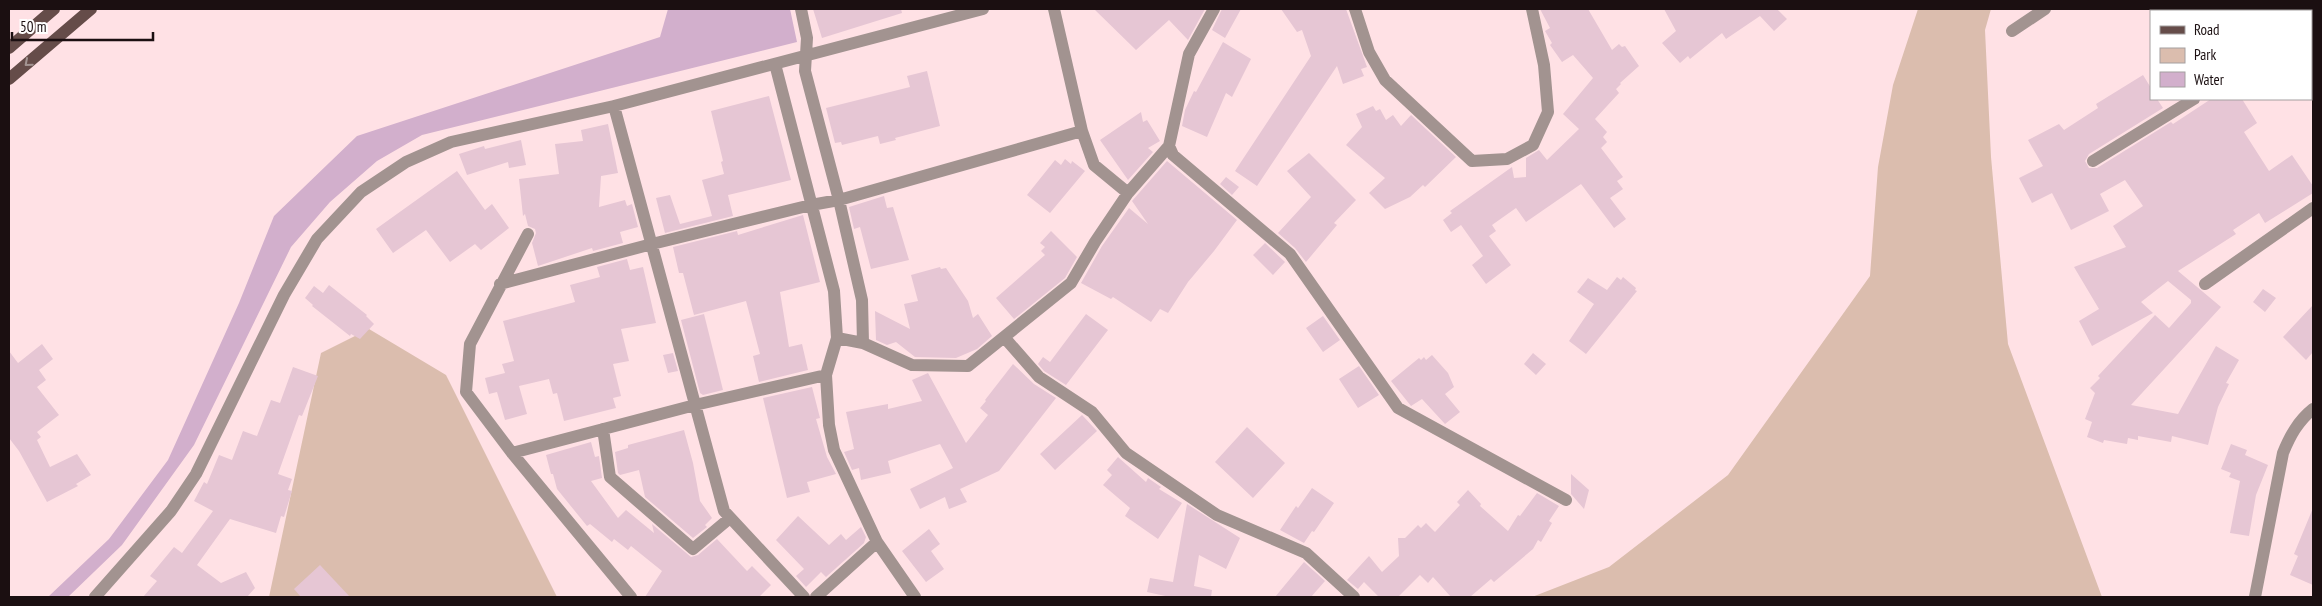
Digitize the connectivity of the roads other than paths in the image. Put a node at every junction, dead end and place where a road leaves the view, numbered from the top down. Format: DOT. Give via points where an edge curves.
graph roads {
  1 [pos="54,9"];
  2 [pos="92,9"];
  3 [pos="801,9"];
  4 [pos="983,9"];
  5 [pos="1054,9"];
  6 [pos="1214,9"];
  7 [pos="1356,9"];
  8 [pos="1532,9"];
  9 [pos="2045,9"];
  10 [pos="2012,31"];
  11 [pos="9,48"];
  12 [pos="806,55"];
  13 [pos="775,64"];
  14 [pos="9,79"];
  15 [pos="2192,100"];
  16 [pos="614,106"];
  17 [pos="1082,131"];
  18 [pos="1169,146"];
  19 [pos="2093,161"];
  20 [pos="1128,193"];
  21 [pos="839,200"];
  22 [pos="811,205"];
  23 [pos="2313,208"];
  24 [pos="528,234"];
  25 [pos="652,244"];
  26 [pos="500,284"];
  27 [pos="2205,284"];
  28 [pos="1004,337"];
  29 [pos="838,338"];
  30 [pos="863,343"];
  31 [pos="826,375"];
  32 [pos="695,405"];
  33 [pos="2313,409"];
  34 [pos="603,429"];
  35 [pos="512,453"];
  36 [pos="1566,500"];
  37 [pos="730,518"];
  38 [pos="877,542"];
  39 [pos="95,597"];
  40 [pos="631,597"];
  41 [pos="804,597"];
  42 [pos="816,597"];
  43 [pos="915,597"];
  44 [pos="1354,597"];
  45 [pos="2255,597"];
  1 -- 11 [label="main road"];
  2 -- 14 [label="main road, one-way"];
  3 -- 12 [label="street" via="807,38"];
  4 -- 12 [label="street"];
  5 -- 17 [label="street"];
  6 -- 18 [label="street" via="1189,54"];
  7 -- 8 [label="street" via="1369,52 1385,80 1472,161 1507,159 1533,145 1548,112 1544,65"];
  9 -- 10 [label="street"];
  12 -- 13 [label="street"];
  12 -- 21 [label="street" via="804,71"];
  13 -- 16 [label="street"];
  13 -- 22 [label="street"];
  15 -- 19 [label="street"];
  16 -- 25 [label="street"];
  16 -- 39 [label="street" via="451,142 406,162 361,192 312,247 284,295 196,474 172,511"];
  17 -- 20 [label="street" via="1094,164"];
  17 -- 21 [label="street"];
  18 -- 20 [label="street"];
  18 -- 36 [label="street" via="1173,155 1290,254 1398,408"];
  20 -- 28 [label="street" via="1071,283"];
  21 -- 22 [label="street"];
  21 -- 30 [label="street" via="862,300"];
  22 -- 25 [label="street"];
  22 -- 29 [label="street" via="834,291"];
  23 -- 27 [label="street"];
  24 -- 26 [label="street"];
  25 -- 26 [label="street"];
  25 -- 32 [label="street"];
  26 -- 35 [label="street" via="470,344 466,392"];
  28 -- 30 [label="street" via="968,366 912,365"];
  28 -- 44 [label="street" via="1039,377 1092,412 1126,454 1217,515 1306,553"];
  29 -- 30 [label="street"];
  29 -- 31 [label="street"];
  31 -- 32 [label="street"];
  31 -- 38 [label="street" via="834,450"];
  32 -- 34 [label="street"];
  32 -- 37 [label="street" via="724,511"];
  33 -- 45 [label="street" via="2291,434 2283,453"];
  34 -- 35 [label="street"];
  34 -- 37 [label="street" via="610,478 692,549"];
  35 -- 40 [label="street"];
  37 -- 41 [label="street"];
  38 -- 42 [label="street"];
  38 -- 43 [label="street"];
}
